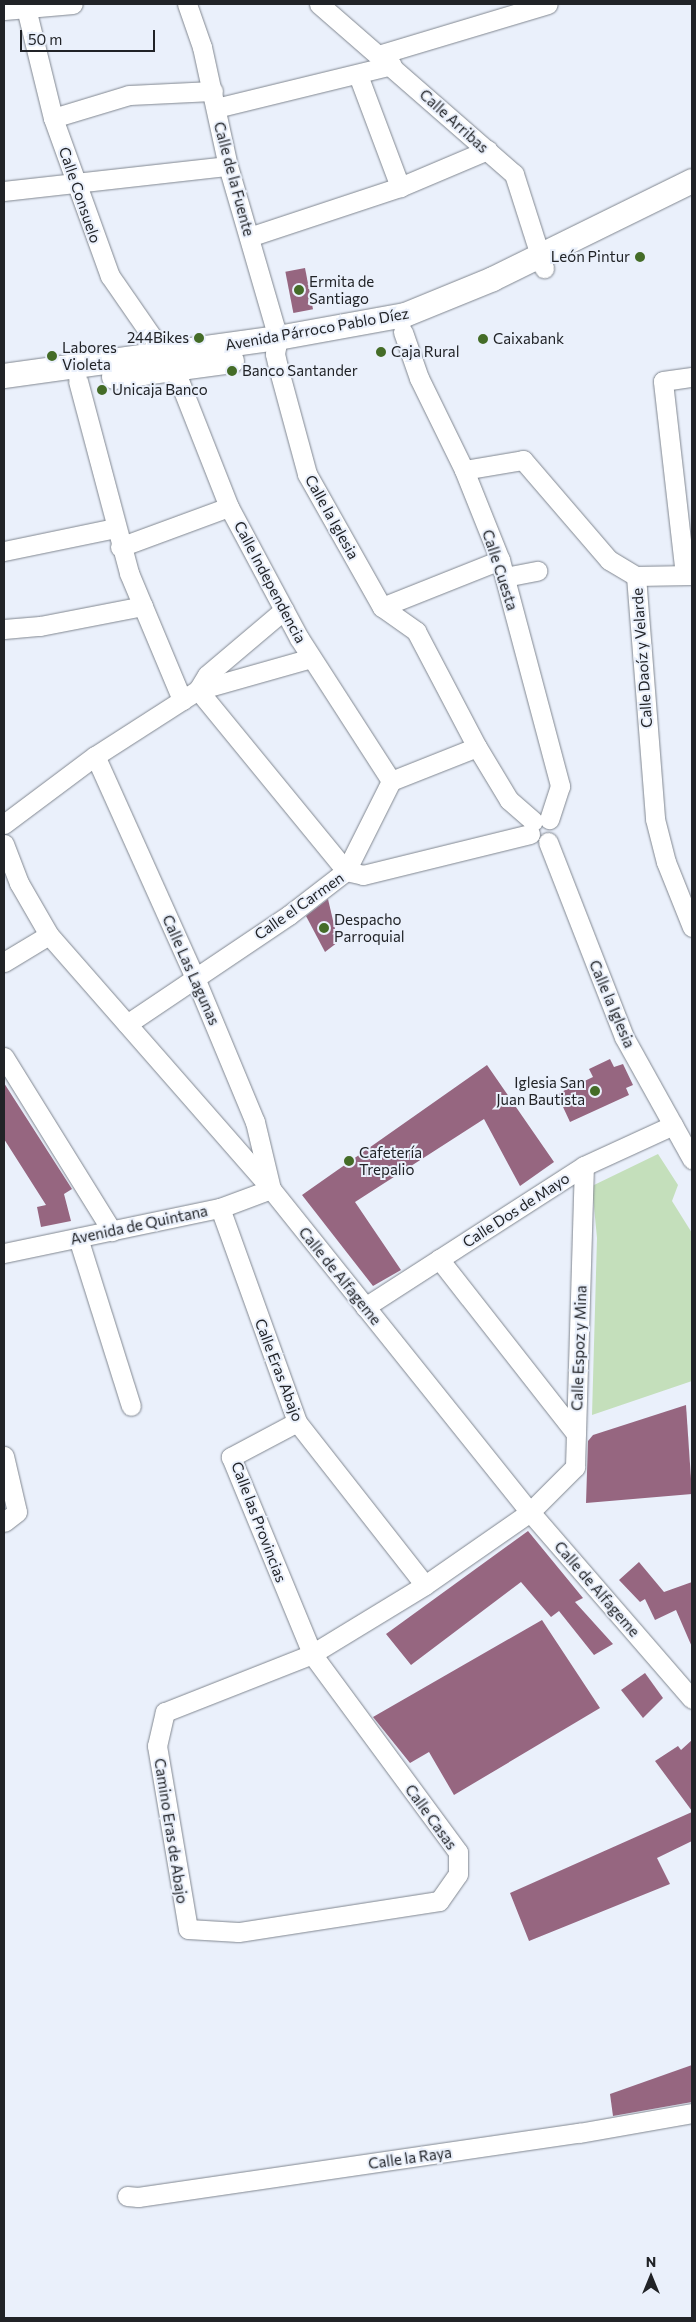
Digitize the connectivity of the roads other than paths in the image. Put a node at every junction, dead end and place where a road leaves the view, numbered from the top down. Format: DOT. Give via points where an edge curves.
graph roads {
  1 [pos="73,4"];
  2 [pos="187,4"];
  3 [pos="319,4"];
  4 [pos="548,4"];
  5 [pos="26,6"];
  6 [pos="4,10"];
  7 [pos="385,60"];
  8 [pos="358,75"];
  9 [pos="214,99"];
  10 [pos="53,118"];
  11 [pos="487,150"];
  12 [pos="228,166"];
  13 [pos="77,181"];
  14 [pos="692,181"];
  15 [pos="400,187"];
  16 [pos="4,191"];
  17 [pos="692,199"];
  18 [pos="249,237"];
  19 [pos="542,262"];
  20 [pos="474,287"];
  21 [pos="403,332"];
  22 [pos="277,346"];
  23 [pos="170,362"];
  24 [pos="4,376"];
  25 [pos="692,377"];
  26 [pos="78,381"];
  27 [pos="4,392"];
  28 [pos="464,470"];
  29 [pos="229,507"];
  30 [pos="115,528"];
  31 [pos="120,547"];
  32 [pos="4,551"];
  33 [pos="502,568"];
  34 [pos="537,572"];
  35 [pos="688,575"];
  36 [pos="636,576"];
  37 [pos="409,597"];
  38 [pos="143,606"];
  39 [pos="382,607"];
  40 [pos="284,610"];
  41 [pos="4,629"];
  42 [pos="416,631"];
  43 [pos="311,658"];
  44 [pos="198,690"];
  45 [pos="182,700"];
  46 [pos="477,747"];
  47 [pos="95,756"];
  48 [pos="391,781"];
  49 [pos="4,824"];
  50 [pos="537,825"];
  51 [pos="4,844"];
  52 [pos="346,871"];
  53 [pos="11,886"];
  54 [pos="692,927"];
  55 [pos="49,935"];
  56 [pos="4,962"];
  57 [pos="195,978"];
  58 [pos="127,1024"];
  59 [pos="4,1056"];
  60 [pos="673,1125"];
  61 [pos="692,1159"];
  62 [pos="584,1166"];
  63 [pos="271,1189"];
  64 [pos="220,1208"];
  65 [pos="112,1231"];
  66 [pos="78,1238"];
  67 [pos="4,1254"];
  68 [pos="439,1259"];
  69 [pos="366,1307"];
  70 [pos="130,1406"];
  71 [pos="296,1422"];
  72 [pos="576,1434"];
  73 [pos="4,1456"];
  74 [pos="530,1512"];
  75 [pos="4,1522"];
  76 [pos="425,1585"];
  77 [pos="312,1654"];
  78 [pos="692,1699"];
  79 [pos="188,1929"];
  80 [pos="692,2113"];
  81 [pos="127,2196"];
  1 -- 5 [label="street"];
  2 -- 9 [label="street, Calle de la Fuente"];
  3 -- 7 [label="street, Calle Arribas"];
  4 -- 7 [label="street"];
  5 -- 6 [label="street"];
  5 -- 10 [label="street, Calle Consuelo"];
  7 -- 8 [label="street"];
  7 -- 11 [label="street, Calle Arribas"];
  8 -- 9 [label="street"];
  8 -- 15 [label="street"];
  9 -- 10 [label="street" via="129,95"];
  9 -- 12 [label="street, Calle de la Fuente"];
  10 -- 13 [label="street, Calle Consuelo"];
  11 -- 15 [label="street"];
  11 -- 19 [label="street, Calle Arribas" via="514,174"];
  12 -- 13 [label="street"];
  12 -- 18 [label="street, Calle de la Fuente"];
  13 -- 16 [label="street"];
  13 -- 23 [label="street, Calle Consuelo" via="110,276"];
  14 -- 19 [label="main road, Avenida Párroco Pablo Díez"];
  15 -- 18 [label="street"];
  17 -- 19 [label="main road, Avenida Párroco Pablo Díez"];
  18 -- 22 [label="street, Calle de la Fuente"];
  19 -- 20 [label="main road, Avenida Párroco Pablo Díez"];
  19 -- 21 [label="main road, Avenida Párroco Pablo Díez"];
  20 -- 21 [label="main road" via="450,304 410,321"];
  20 -- 22 [label="main road, Avenida Párroco Pablo Díez" via="405,315"];
  21 -- 22 [label="main road, Avenida Párroco Pablo Díez"];
  21 -- 28 [label="street, Calle Cuesta" via="419,378"];
  22 -- 23 [label="main road, Avenida Párroco Pablo Díez"];
  22 -- 39 [label="street, Calle la Iglesia" via="307,474"];
  23 -- 24 [label="main road, Avenida Párroco Pablo Díez"];
  23 -- 26 [label="main road, Avenida Párroco Pablo Díez"];
  23 -- 29 [label="street, Calle Independencia"];
  25 -- 35 [label="street" via="663,381"];
  26 -- 27 [label="main road, Avenida Párroco Pablo Díez"];
  26 -- 30 [label="street"];
  28 -- 33 [label="street, Calle Cuesta"];
  28 -- 36 [label="street, Calle Daoíz y Velarde" via="523,460 609,560"];
  29 -- 31 [label="street"];
  29 -- 40 [label="street, Calle Independencia"];
  30 -- 31 [label="street"];
  30 -- 32 [label="street"];
  31 -- 38 [label="street"];
  33 -- 34 [label="street"];
  33 -- 37 [label="street"];
  33 -- 50 [label="street, Calle Cuesta" via="560,786"];
  35 -- 36 [label="street"];
  36 -- 54 [label="street, Calle Daoíz y Velarde" via="656,820 666,862"];
  37 -- 39 [label="street"];
  37 -- 42 [label="street, Calle la Iglesia"];
  38 -- 41 [label="street" via="40,626"];
  38 -- 45 [label="street"];
  39 -- 42 [label="street, Calle la Iglesia"];
  40 -- 43 [label="street, Calle Independencia"];
  40 -- 44 [label="street" via="207,675"];
  42 -- 46 [label="street, Calle la Iglesia"];
  43 -- 44 [label="street"];
  43 -- 48 [label="street, Calle Independencia"];
  44 -- 45 [label="street"];
  44 -- 52 [label="street"];
  45 -- 47 [label="street"];
  46 -- 48 [label="street"];
  46 -- 50 [label="street, Calle la Iglesia" via="509,800"];
  47 -- 49 [label="street"];
  47 -- 57 [label="street, Calle Las Lagunas"];
  48 -- 52 [label="street"];
  50 -- 52 [label="street, Calle el Carmen" via="363,874"];
  50 -- 60 [label="street, Calle la Iglesia" via="539,843 548,842 624,1037"];
  51 -- 53 [label="street, Calle de Alfageme"];
  52 -- 57 [label="street, Calle el Carmen"];
  53 -- 55 [label="street, Calle de Alfageme"];
  55 -- 56 [label="street"];
  55 -- 58 [label="street, Calle de Alfageme"];
  57 -- 58 [label="street, Calle el Carmen"];
  57 -- 63 [label="street, Calle Las Lagunas" via="255,1122"];
  58 -- 63 [label="street, Calle de Alfageme"];
  59 -- 65 [label="street"];
  60 -- 61 [label="street, Calle la Iglesia"];
  60 -- 62 [label="street, Calle Dos de Mayo"];
  62 -- 68 [label="street, Calle Dos de Mayo"];
  62 -- 72 [label="street, Calle Espoz y Mina"];
  63 -- 64 [label="street, Avenida de Quintana"];
  63 -- 69 [label="street, Calle de Alfageme"];
  64 -- 65 [label="street, Avenida de Quintana"];
  64 -- 71 [label="street, Calle Eras Abajo"];
  65 -- 66 [label="street, Avenida de Quintana"];
  66 -- 67 [label="street, Avenida de Quintana"];
  66 -- 70 [label="street"];
  68 -- 69 [label="street, Calle Dos de Mayo"];
  68 -- 72 [label="street"];
  69 -- 74 [label="street, Calle de Alfageme"];
  71 -- 76 [label="street, Calle Eras Abajo"];
  71 -- 77 [label="street, Calle las Provincias" via="231,1457"];
  72 -- 74 [label="street, Calle Espoz y Mina" via="575,1466"];
  73 -- 75 [label="street" via="17,1512"];
  74 -- 76 [label="street, Calle Espoz y Mina"];
  74 -- 78 [label="street, Calle de Alfageme"];
  76 -- 77 [label="street, Calle Espoz y Mina"];
  77 -- 79 [label="street, Camino Eras de Abajo" via="166,1712 157,1746"];
  77 -- 79 [label="street, Calle Casas" via="458,1852 458,1874 439,1901 238,1932"];
  80 -- 81 [label="street, Calle la Raya" via="570,2134 138,2197"];
}
